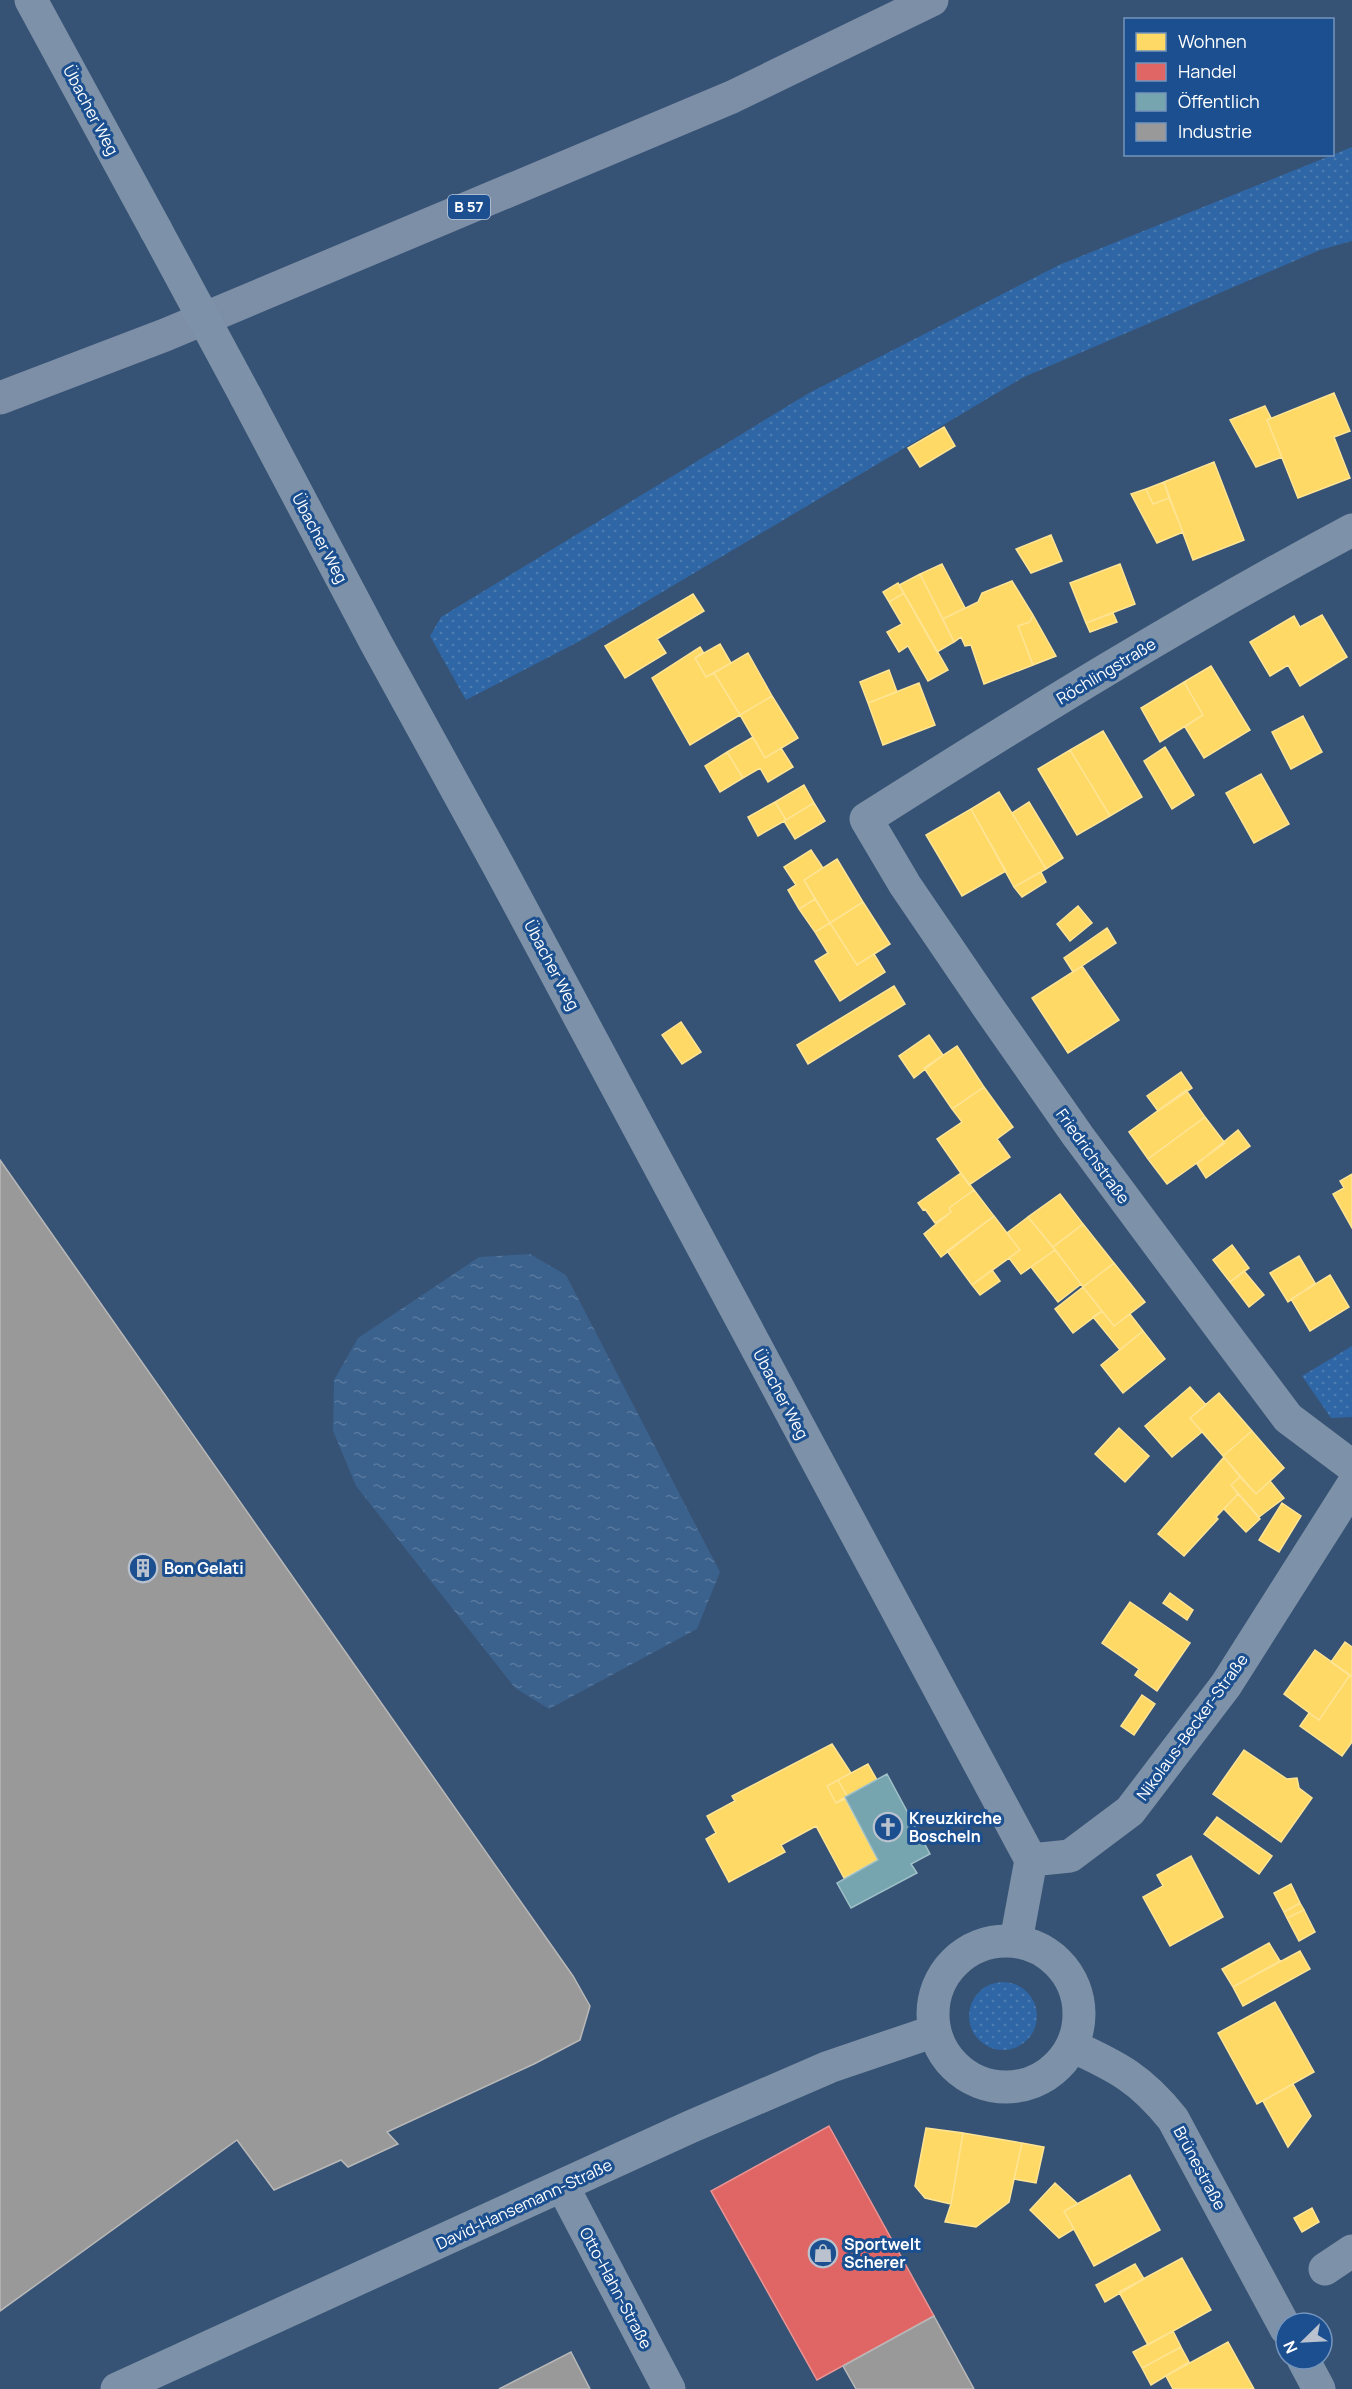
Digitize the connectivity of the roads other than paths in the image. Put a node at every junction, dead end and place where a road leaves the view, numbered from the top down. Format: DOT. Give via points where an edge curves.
graph roads {
  1 [pos="31,0"];
  2 [pos="932,0"];
  3 [pos="0,398"];
  4 [pos="1352,530"];
  5 [pos="866,819"];
  6 [pos="1352,1466"];
  7 [pos="1352,1486"];
  8 [pos="1031,1860"];
  9 [pos="1016,1941"];
  10 [pos="935,2031"];
  11 [pos="1072,2046"];
  12 [pos="563,2187"];
  13 [pos="1352,2251"];
  14 [pos="1325,2269"];
  15 [pos="1276,2311"];
  16 [pos="1310,2371"];
  17 [pos="117,2389"];
  18 [pos="669,2389"];
  19 [pos="1320,2389"];
  1 -- 8 [label="street, Übacher Weg, bridge"];
  2 -- 3 [label="main road, B 57" via="721,102 165,335"];
  4 -- 5 [label="street, Röchlingstraße" via="1247,586"];
  5 -- 6 [label="street, Friedrichstraße" via="905,885 988,1007 1219,1327 1288,1418"];
  7 -- 8 [label="street, Nikolaus-Becker-Straße" via="1226,1685 1130,1811 1070,1856"];
  8 -- 9 [label="street"];
  9 -- 10 [label="street" via="993,1941 970,1949 951,1964 939,1984 933,2007"];
  9 -- 11 [label="street" via="1038,1947 1057,1961 1071,1979 1078,2001 1079,2024"];
  10 -- 11 [label="street" via="940,2046 958,2069 984,2084 998,2087 1013,2087 1042,2078"];
  10 -- 12 [label="street, David-Hansemann-Straße" via="818,2072"];
  11 -- 15 [label="street, Brünestraße" via="1118,2067 1153,2094 1173,2119"];
  12 -- 17 [label="street, David-Hansemann-Straße"];
  12 -- 18 [label="street, Otto-Hahn-Straße"];
  13 -- 14 [label="street"];
  16 -- 19 [label="street"];
}
